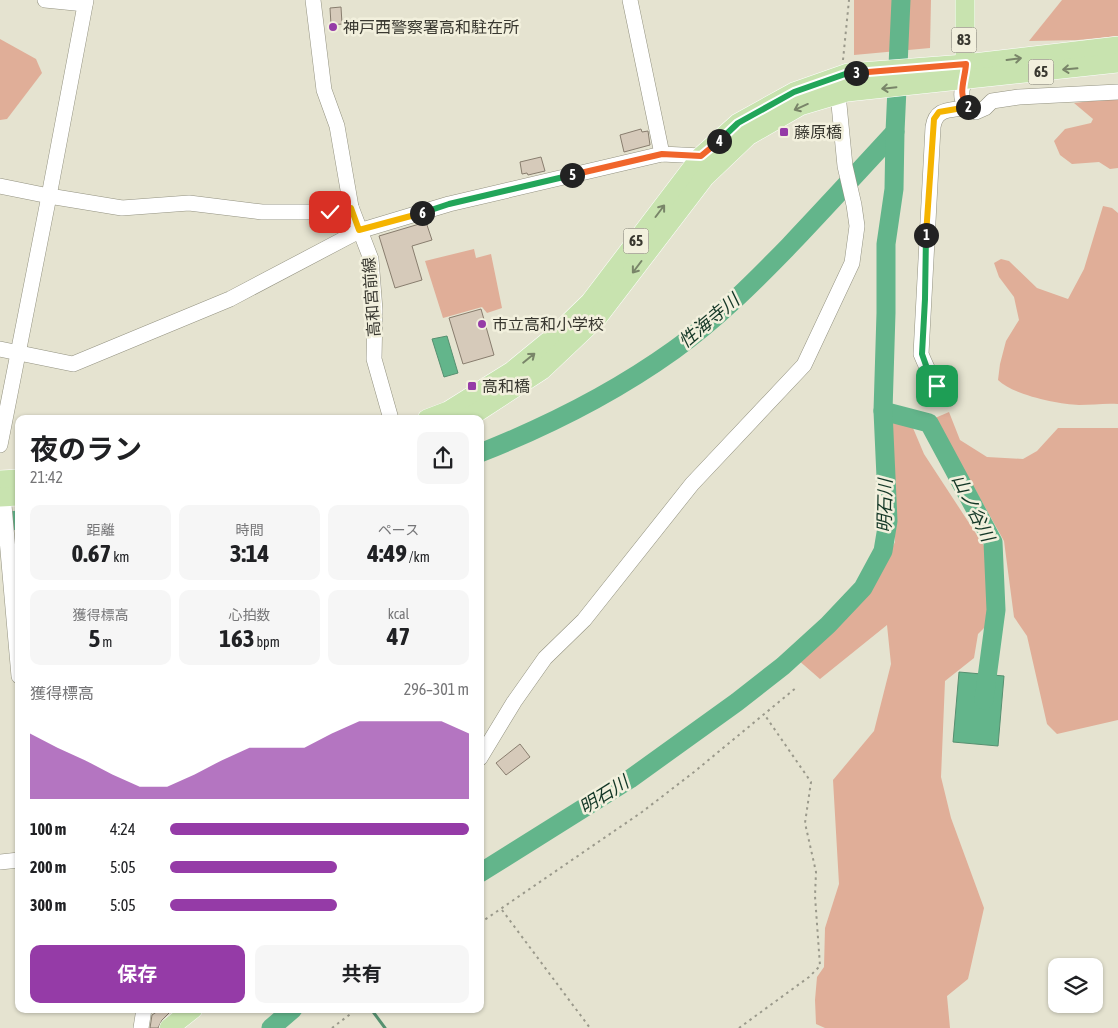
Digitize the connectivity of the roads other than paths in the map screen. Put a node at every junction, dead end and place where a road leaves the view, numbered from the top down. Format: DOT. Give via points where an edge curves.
graph roads {
  1 [pos="45,0"];
  2 [pos="313,0"];
  3 [pos="630,0"];
  4 [pos="965,0"];
  5 [pos="85,2"];
  6 [pos="1118,46"];
  7 [pos="1118,63"];
  8 [pos="965,72"];
  9 [pos="843,84"];
  10 [pos="1118,92"];
  11 [pos="968,107"];
  12 [pos="662,154"];
  13 [pos="701,156"];
  14 [pos="0,186"];
  15 [pos="49,196"];
  16 [pos="351,208"];
  17 [pos="359,230"];
  18 [pos="0,349"];
  19 [pos="19,353"];
  20 [pos="948,399"];
  21 [pos="390,415"];
  22 [pos="438,415"];
  23 [pos="472,415"];
  24 [pos="0,445"];
  25 [pos="15,479"];
  26 [pos="0,480"];
  27 [pos="4,498"];
  28 [pos="15,633"];
  29 [pos="484,751"];
  30 [pos="15,860"];
  31 [pos="0,862"];
  32 [pos="144,1013"];
  33 [pos="187,1013"];
  34 [pos="142,1028"];
  35 [pos="169,1028"];
  1 -- 5 [label="street"];
  2 -- 16 [label="street, 高和宮前線" via="324,90 338,126"];
  3 -- 12 [label="street"];
  4 -- 8 [label="main road, 83"];
  5 -- 15 [label="street"];
  8 -- 6 [label="main road, 65, one-way"];
  7 -- 8 [label="main road, 65, one-way"];
  8 -- 9 [label="main road, 65"];
  8 -- 11 [label="street" via="961,91"];
  9 -- 13 [label="main road, 65" via="794,92 738,123"];
  9 -- 23 [label="main road, 65, one-way" via="748,136 705,177 598,317 542,370"];
  9 -- 29 [label="street" via="845,166 857,226 852,263 804,365 692,484 584,620 545,658"];
  10 -- 11 [label="street" via="1019,97 992,101 976,112"];
  11 -- 20 [label="street" via="939,112 933,127 922,354 928,371"];
  12 -- 13 [label="street"];
  12 -- 17 [label="street" via="449,204"];
  22 -- 13 [label="main road, 65, one-way" via="512,372 590,302"];
  14 -- 15 [label="street"];
  15 -- 16 [label="street" via="122,208 189,203 262,212 330,212"];
  15 -- 19 [label="street"];
  16 -- 17 [label="street, 高和宮前線"];
  17 -- 19 [label="street" via="230,299 83,361 73,364"];
  17 -- 21 [label="street, 高和宮前線" via="371,259 374,359"];
  18 -- 19 [label="street"];
  19 -- 24 [label="street"];
  25 -- 26 [label="main road"];
  27 -- 28 [label="street"];
  30 -- 31 [label="street"];
  32 -- 34 [label="street"];
  33 -- 35 [label="main road"];
}
